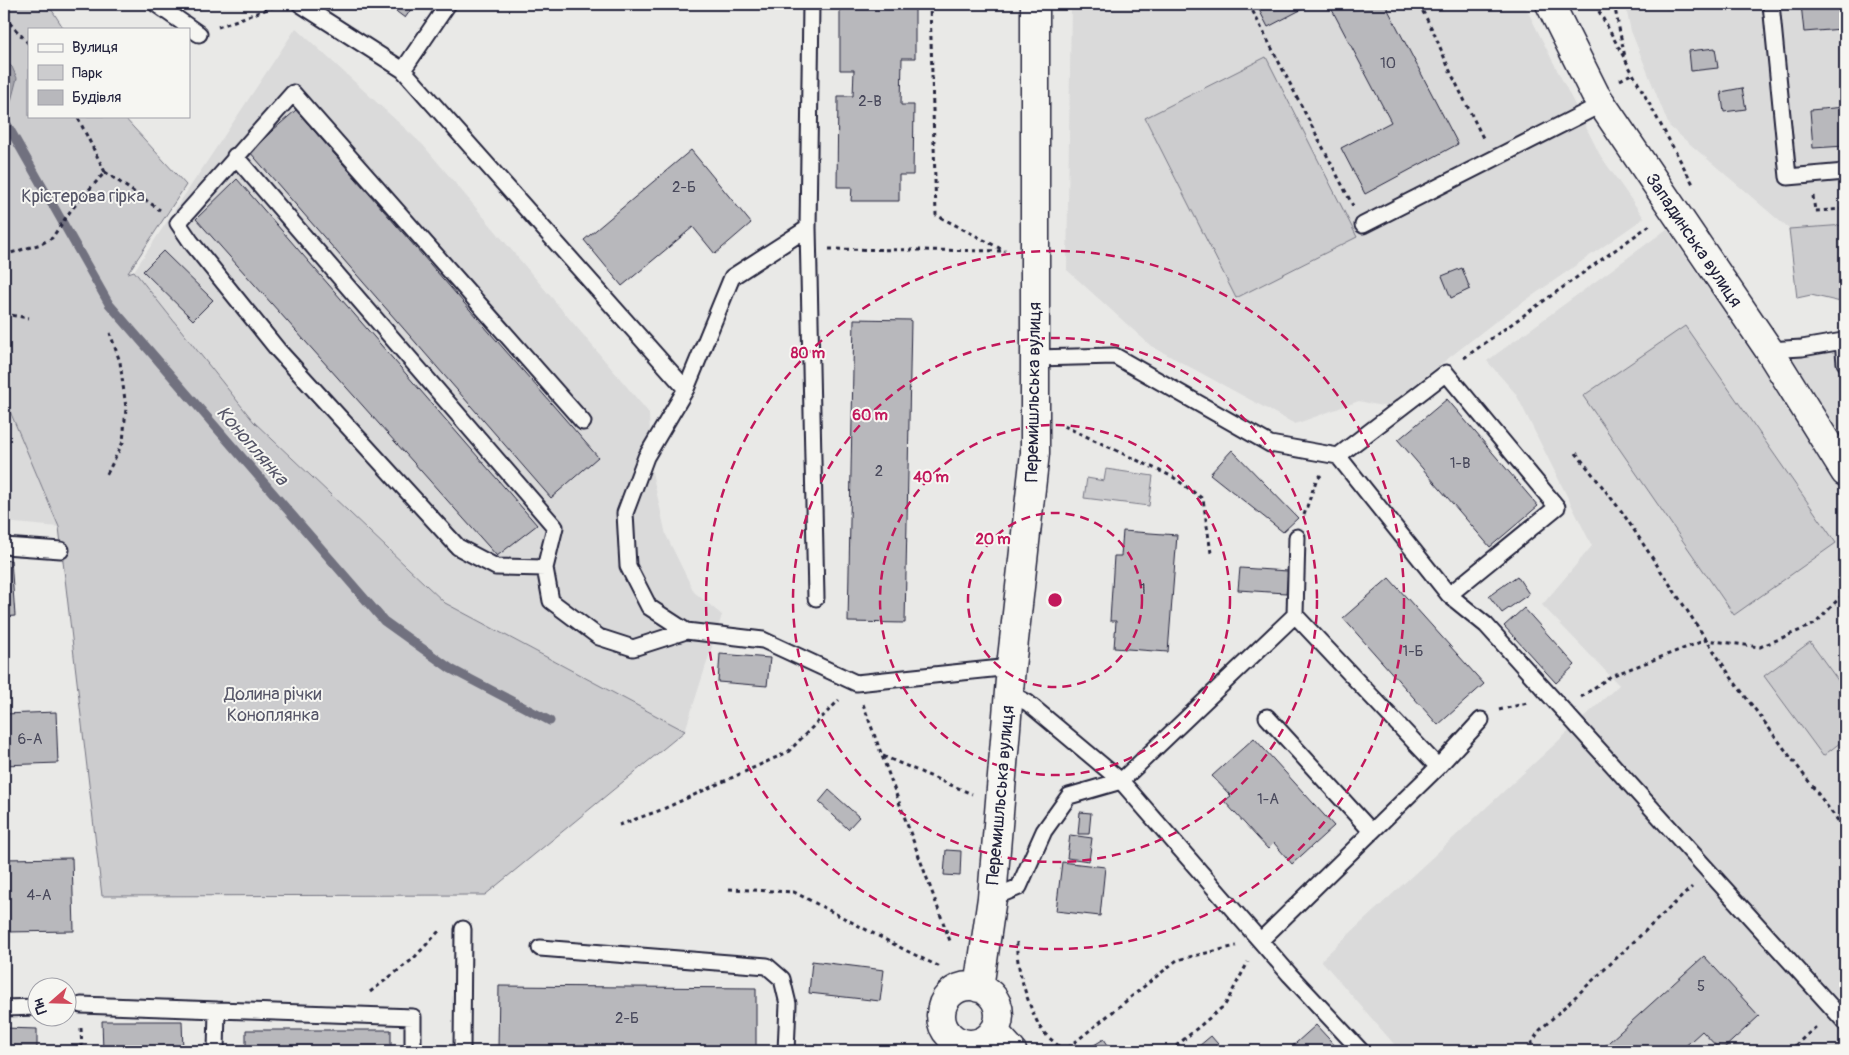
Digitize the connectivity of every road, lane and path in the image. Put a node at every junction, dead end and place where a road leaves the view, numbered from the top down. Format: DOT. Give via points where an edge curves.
graph roads {
  1 [pos="156,4"];
  2 [pos="283,4"];
  3 [pos="300,4"];
  4 [pos="448,4"];
  5 [pos="811,4"];
  6 [pos="930,4"];
  7 [pos="1035,4"];
  8 [pos="1249,4"];
  9 [pos="1419,4"];
  10 [pos="1550,4"];
  11 [pos="1614,4"];
  12 [pos="1770,4"];
  13 [pos="4,17"];
  14 [pos="199,34"];
  15 [pos="28,43"];
  16 [pos="1626,61"];
  17 [pos="404,70"];
  18 [pos="1602,104"];
  19 [pos="78,118"];
  20 [pos="235,156"];
  21 [pos="1493,160"];
  22 [pos="105,172"];
  23 [pos="1845,172"];
  24 [pos="1674,208"];
  25 [pos="1845,209"];
  26 [pos="1815,211"];
  27 [pos="178,223"];
  28 [pos="1362,225"];
  29 [pos="808,228"];
  30 [pos="809,248"];
  31 [pos="4,255"];
  32 [pos="4,314"];
  33 [pos="29,318"];
  34 [pos="110,333"];
  35 [pos="1844,340"];
  36 [pos="1769,350"];
  37 [pos="1035,358"];
  38 [pos="1460,360"];
  39 [pos="1845,363"];
  40 [pos="686,389"];
  41 [pos="583,422"];
  42 [pos="1063,426"];
  43 [pos="1576,453"];
  44 [pos="1338,456"];
  45 [pos="1845,472"];
  46 [pos="107,474"];
  47 [pos="1316,481"];
  48 [pos="1297,537"];
  49 [pos="4,546"];
  50 [pos="61,550"];
  51 [pos="1211,553"];
  52 [pos="545,568"];
  53 [pos="1845,592"];
  54 [pos="1449,595"];
  55 [pos="816,598"];
  56 [pos="1295,615"];
  57 [pos="686,631"];
  58 [pos="1706,640"];
  59 [pos="1010,680"];
  60 [pos="856,683"];
  61 [pos="1580,698"];
  62 [pos="1267,717"];
  63 [pos="1481,720"];
  64 [pos="883,756"];
  65 [pos="1438,767"];
  66 [pos="1121,781"];
  67 [pos="975,795"];
  68 [pos="619,825"];
  69 [pos="1845,830"];
  70 [pos="1371,831"];
  71 [pos="1709,871"];
  72 [pos="729,889"];
  73 [pos="992,898"];
  74 [pos="442,928"];
  75 [pos="463,929"];
  76 [pos="1261,940"];
  77 [pos="950,941"];
  78 [pos="540,948"];
  79 [pos="940,966"];
  80 [pos="979,988"];
  81 [pos="81,1005"];
  82 [pos="28,1007"];
  83 [pos="4,1008"];
  84 [pos="217,1010"];
  85 [pos="1834,1010"];
  86 [pos="342,1014"];
  87 [pos="1845,1022"];
  88 [pos="994,1031"];
  89 [pos="955,1046"];
  90 [pos="216,1051"];
  91 [pos="413,1051"];
  92 [pos="462,1051"];
  93 [pos="786,1051"];
  94 [pos="1012,1051"];
  95 [pos="1064,1051"];
  96 [pos="1170,1051"];
  97 [pos="1361,1051"];
  98 [pos="1526,1051"];
  99 [pos="1789,1051"];
  1 -- 14 [label="lane"];
  2 -- 14 [label="path"];
  3 -- 17 [label="lane"];
  4 -- 17 [label="lane"];
  5 -- 29 [label="lane"];
  6 -- 30 [label="path" via="936,214 1006,251"];
  7 -- 37 [label="street, Перемишльська вулиця"];
  8 -- 28 [label="path"];
  9 -- 21 [label="path"];
  10 -- 18 [label="street, Западинська вулиця"];
  11 -- 16 [label="path"];
  12 -- 23 [label="lane" via="1788,177"];
  13 -- 15 [label="path"];
  17 -- 40 [label="lane"];
  18 -- 21 [label="lane"];
  18 -- 24 [label="street, Западинська вулиця"];
  19 -- 22 [label="path"];
  20 -- 27 [label="lane"];
  20 -- 41 [label="lane" via="293,93"];
  20 -- 52 [label="lane" via="555,527"];
  21 -- 28 [label="lane"];
  22 -- 27 [label="path"];
  22 -- 31 [label="path" via="71,210 52,238"];
  24 -- 36 [label="street, Западинська вулиця"];
  24 -- 38 [label="path"];
  25 -- 26 [label="path"];
  27 -- 52 [label="lane" via="278,350 458,547 496,567"];
  29 -- 30 [label="lane"];
  29 -- 40 [label="lane" via="732,277"];
  30 -- 55 [label="lane"];
  32 -- 33 [label="path"];
  34 -- 46 [label="path" via="120,362 126,408 123,442"];
  35 -- 36 [label="lane"];
  35 -- 39 [label="lane"];
  36 -- 45 [label="street, Западинська вулиця"];
  37 -- 44 [label="lane" via="1115,356 1270,444"];
  37 -- 59 [label="street, Перемишльська вулиця" via="1035,454"];
  40 -- 57 [label="lane" via="646,457 625,513 628,566 649,607"];
  42 -- 51 [label="path" via="1173,477 1203,499"];
  43 -- 58 [label="path" via="1622,512"];
  44 -- 54 [label="lane"];
  44 -- 54 [label="lane" via="1446,373 1557,507"];
  47 -- 48 [label="path"];
  48 -- 56 [label="lane"];
  49 -- 50 [label="lane"];
  52 -- 57 [label="lane" via="551,601 599,637 633,648"];
  53 -- 58 [label="path" via="1815,624 1760,647"];
  54 -- 71 [label="lane" via="1486,625"];
  56 -- 65 [label="lane"];
  56 -- 66 [label="lane"];
  57 -- 60 [label="lane" via="763,640"];
  58 -- 61 [label="path" via="1611,676"];
  58 -- 69 [label="path"];
  59 -- 60 [label="lane"];
  59 -- 66 [label="lane" via="1028,703"];
  59 -- 73 [label="street, Перемишльська вулиця"];
  60 -- 64 [label="path"];
  60 -- 68 [label="path" via="788,752 661,810"];
  62 -- 70 [label="lane"];
  63 -- 65 [label="lane"];
  64 -- 67 [label="path"];
  64 -- 77 [label="path"];
  65 -- 70 [label="lane"];
  66 -- 73 [label="lane" via="1069,796 1044,831 1019,887"];
  66 -- 76 [label="lane"];
  70 -- 76 [label="lane"];
  71 -- 85 [label="lane"];
  71 -- 98 [label="path" via="1540,1030"];
  72 -- 79 [label="path" via="794,892"];
  73 -- 80 [label="street, Перемишльська вулиця"];
  74 -- 86 [label="path" via="413,959"];
  75 -- 92 [label="lane"];
  76 -- 95 [label="path" via="1177,960"];
  76 -- 96 [label="path" via="1225,1005"];
  76 -- 97 [label="lane"];
  78 -- 93 [label="lane" via="767,966 782,979 788,1004"];
  80 -- 88 [label="street" via="994,998 998,1006 998,1023"];
  80 -- 89 [label="street" via="954,991 944,1004 942,1021"];
  81 -- 84 [label="lane"];
  82 -- 83 [label="lane"];
  84 -- 86 [label="lane"];
  84 -- 90 [label="lane"];
  85 -- 87 [label="lane"];
  85 -- 99 [label="path"];
  86 -- 91 [label="lane" via="413,1017"];
  88 -- 89 [label="street" via="974,1044"];
  88 -- 94 [label="street"];
}
